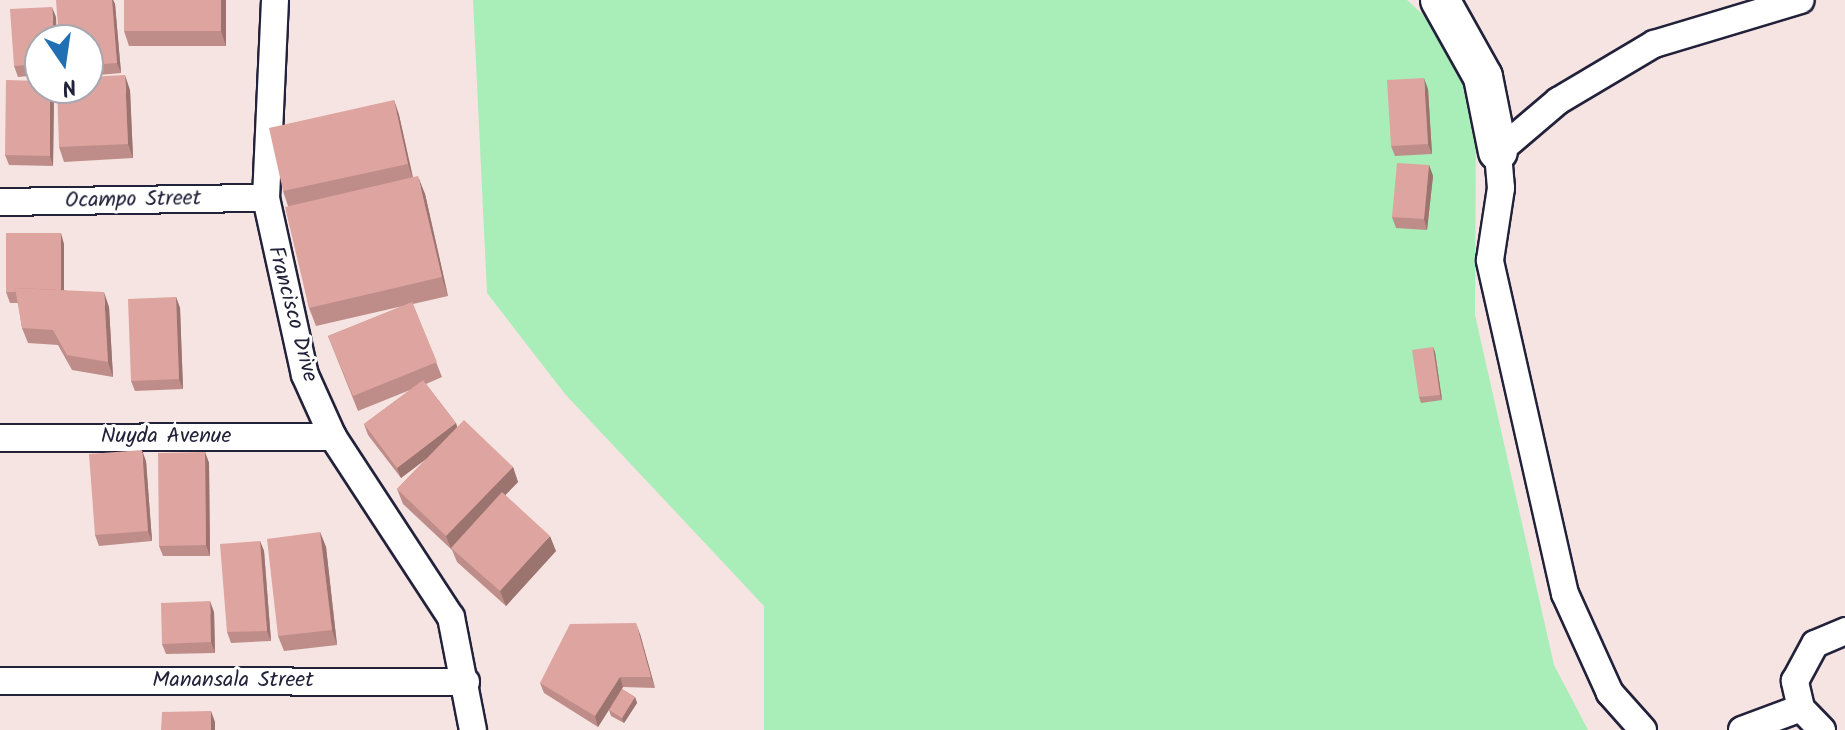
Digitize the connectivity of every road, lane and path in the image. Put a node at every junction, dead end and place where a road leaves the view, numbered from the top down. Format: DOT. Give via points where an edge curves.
graph roads {
  1 [pos="275,0"];
  2 [pos="1440,0"];
  3 [pos="1801,0"];
  4 [pos="1498,152"];
  5 [pos="266,198"];
  6 [pos="0,202"];
  7 [pos="333,437"];
  8 [pos="0,438"];
  9 [pos="1845,631"];
  10 [pos="0,681"];
  11 [pos="466,682"];
  12 [pos="1801,708"];
  13 [pos="473,730"];
  14 [pos="1643,730"];
  15 [pos="1742,730"];
  16 [pos="1822,730"];
  1 -- 5 [label="street, Francisco Drive"];
  2 -- 4 [label="street" via="1483,77"];
  3 -- 4 [label="street" via="1654,44 1558,101"];
  4 -- 14 [label="street" via="1490,260 1565,594 1610,693"];
  5 -- 6 [label="street, Ocampo Street"];
  5 -- 7 [label="street, Francisco Drive" via="305,375"];
  7 -- 8 [label="street, Nuyda Avenue"];
  7 -- 11 [label="street, Francisco Drive" via="439,594"];
  9 -- 12 [label="street" via="1805,655 1795,681"];
  10 -- 11 [label="street, Manansala Street"];
  11 -- 13 [label="street, Francisco Drive"];
  12 -- 15 [label="street"];
  12 -- 16 [label="street"];
}
